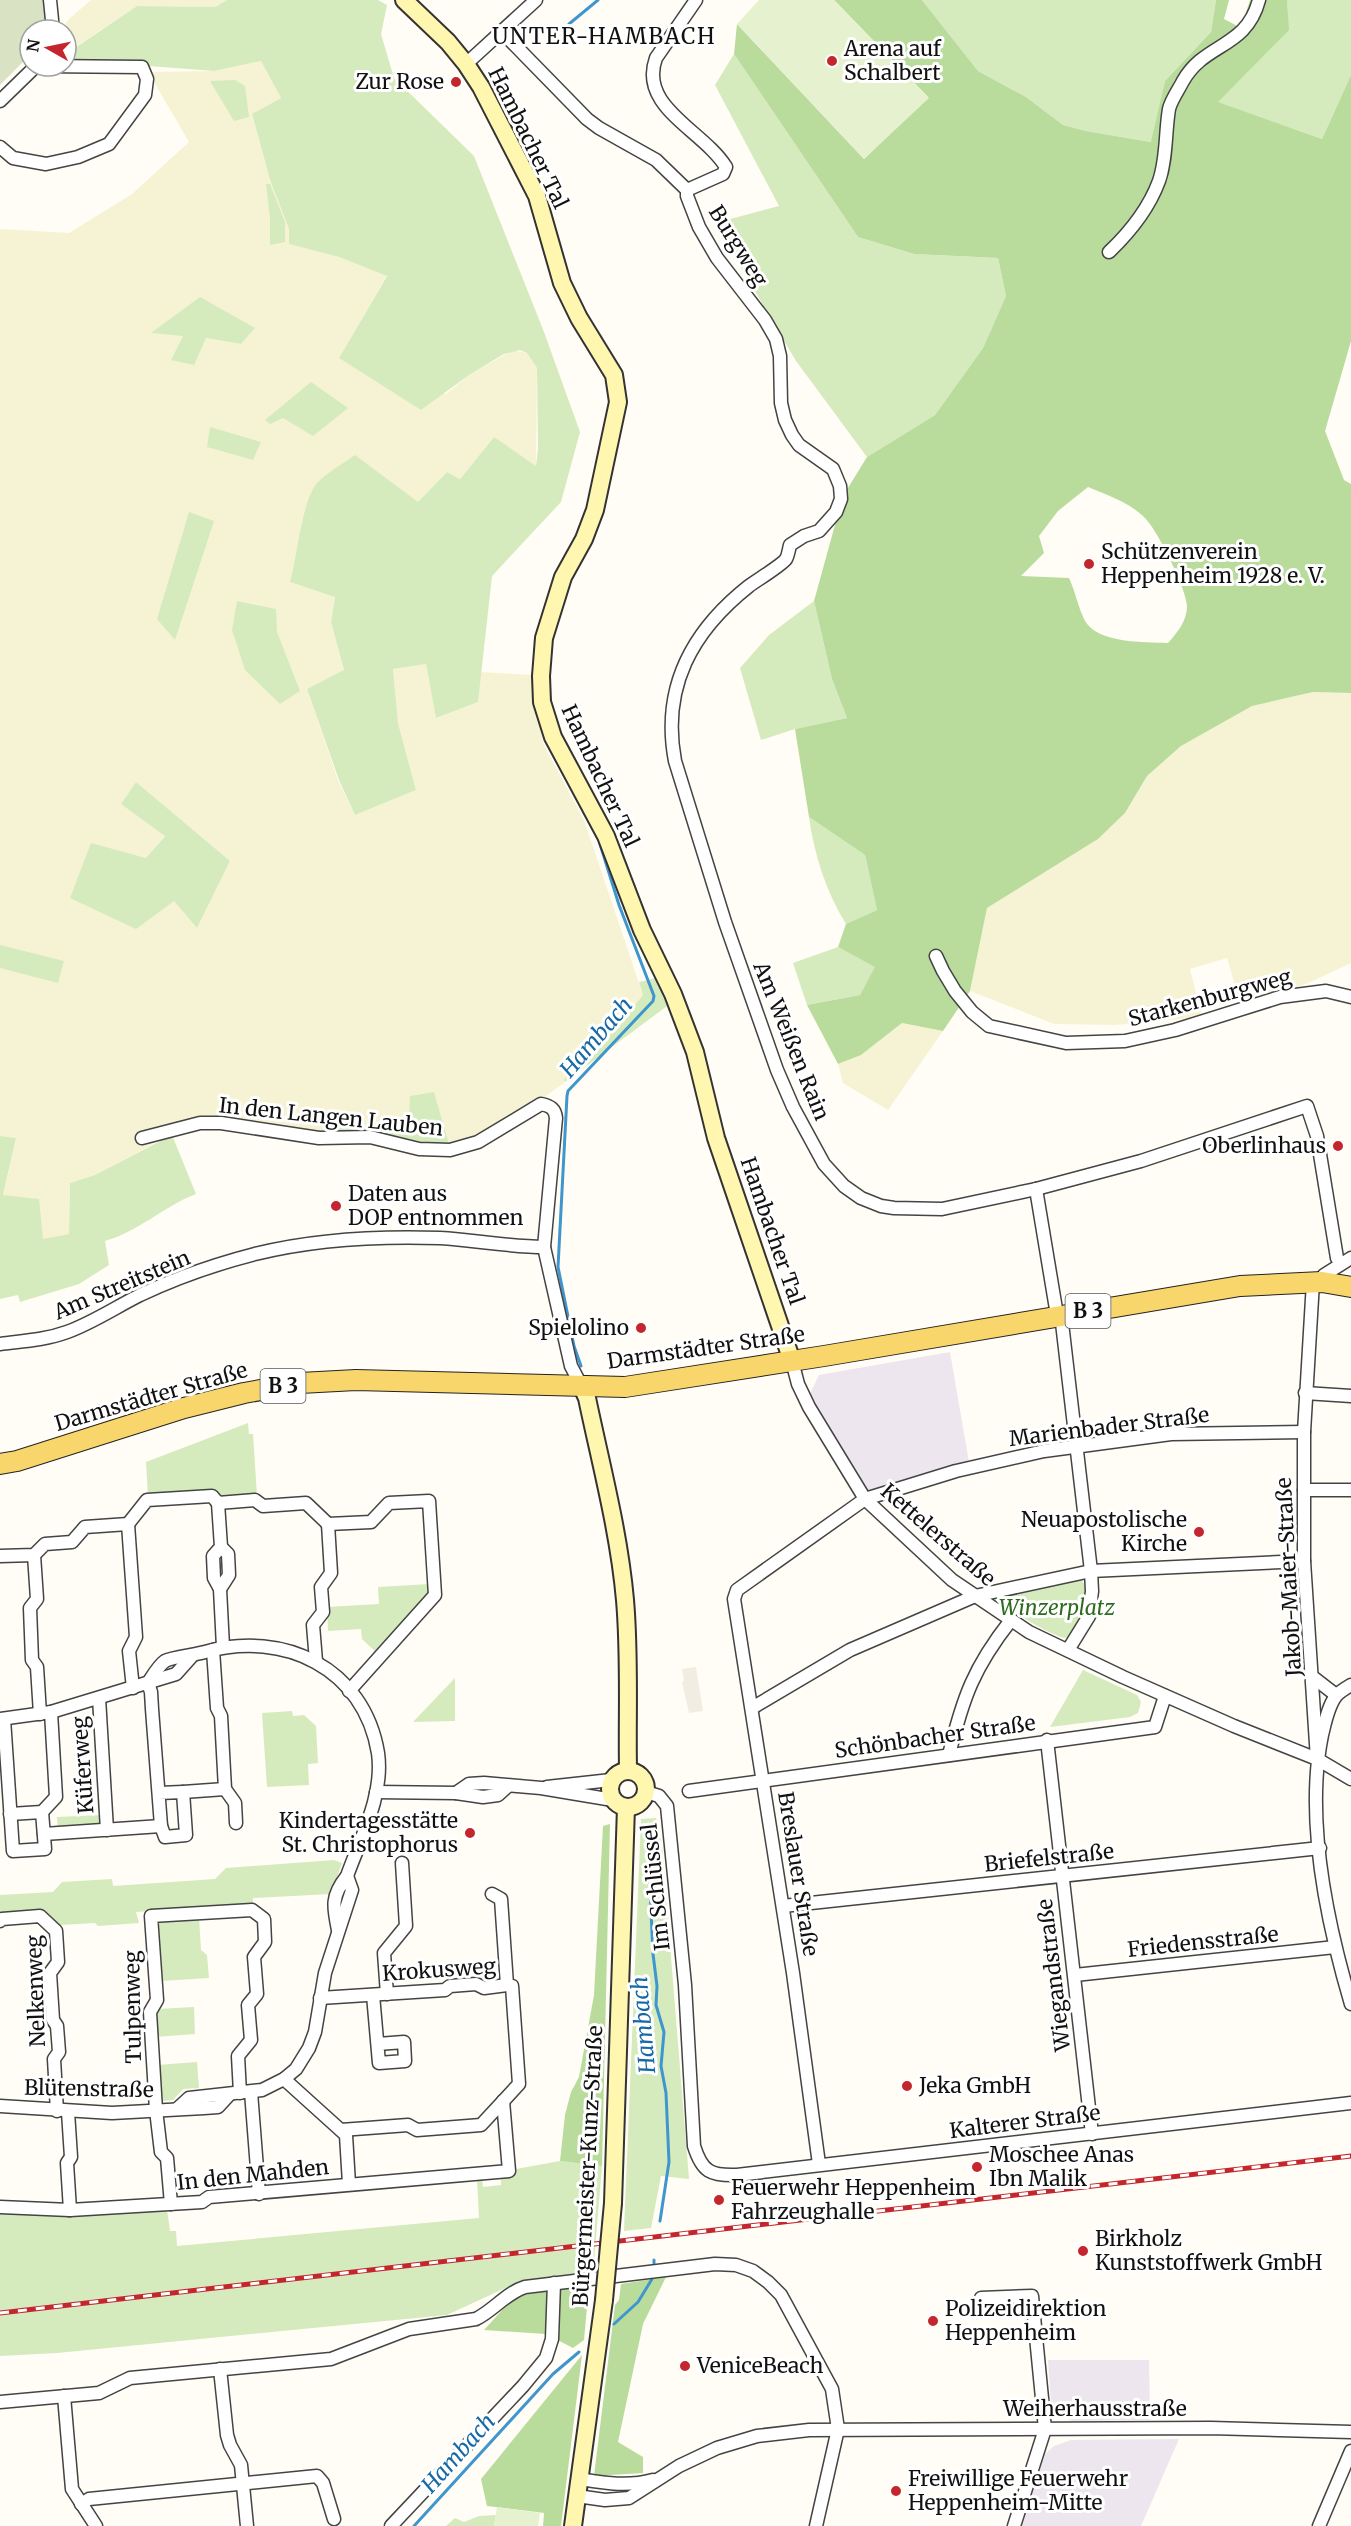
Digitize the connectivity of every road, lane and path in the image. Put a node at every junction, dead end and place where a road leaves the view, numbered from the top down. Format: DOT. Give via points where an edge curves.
graph roads {
  1 [pos="50,0"];
  2 [pos="404,0"];
  3 [pos="536,0"];
  4 [pos="696,0"];
  5 [pos="1259,0"];
  6 [pos="52,18"];
  7 [pos="502,32"];
  8 [pos="466,64"];
  9 [pos="78,67"];
  10 [pos="24,78"];
  11 [pos="0,101"];
  12 [pos="0,147"];
  13 [pos="687,190"];
  14 [pos="1109,252"];
  15 [pos="819,531"];
  16 [pos="936,956"];
  17 [pos="1351,997"];
  18 [pos="142,1138"];
  19 [pos="1036,1189"];
  20 [pos="544,1247"];
  21 [pos="1346,1261"];
  22 [pos="1318,1282"];
  23 [pos="1351,1287"];
  24 [pos="1059,1316"];
  25 [pos="0,1344"];
  26 [pos="792,1361"];
  27 [pos="582,1387"];
  28 [pos="1305,1393"];
  29 [pos="1351,1396"];
  30 [pos="1304,1432"];
  31 [pos="1076,1446"];
  32 [pos="0,1464"];
  33 [pos="1304,1490"];
  34 [pos="1351,1490"];
  35 [pos="865,1499"];
  36 [pos="218,1503"];
  37 [pos="128,1524"];
  38 [pos="328,1524"];
  39 [pos="34,1555"];
  40 [pos="0,1556"];
  41 [pos="1304,1561"];
  42 [pos="1091,1571"];
  43 [pos="737,1590"];
  44 [pos="975,1596"];
  45 [pos="1011,1620"];
  46 [pos="218,1648"];
  47 [pos="1068,1650"];
  48 [pos="316,1661"];
  49 [pos="1314,1678"];
  50 [pos="148,1683"];
  51 [pos="1351,1685"];
  52 [pos="133,1688"];
  53 [pos="350,1691"];
  54 [pos="1336,1695"];
  55 [pos="1166,1696"];
  56 [pos="99,1698"];
  57 [pos="752,1708"];
  58 [pos="45,1713"];
  59 [pos="2,1719"];
  60 [pos="1047,1740"];
  61 [pos="949,1755"];
  62 [pos="1317,1759"];
  63 [pos="628,1770"];
  64 [pos="1351,1779"];
  65 [pos="611,1780"];
  66 [pos="764,1780"];
  67 [pos="541,1788"];
  68 [pos="225,1789"];
  69 [pos="689,1791"];
  70 [pos="183,1792"];
  71 [pos="376,1792"];
  72 [pos="646,1792"];
  73 [pos="159,1793"];
  74 [pos="620,1804"];
  75 [pos="42,1812"];
  76 [pos="10,1814"];
  77 [pos="236,1823"];
  78 [pos="161,1826"];
  79 [pos="107,1830"];
  80 [pos="44,1834"];
  81 [pos="1320,1848"];
  82 [pos="402,1863"];
  83 [pos="1062,1876"];
  84 [pos="492,1894"];
  85 [pos="783,1906"];
  86 [pos="0,1922"];
  87 [pos="1335,1947"];
  88 [pos="1075,1975"];
  89 [pos="507,1985"];
  90 [pos="387,1994"];
  91 [pos="374,1995"];
  92 [pos="320,1998"];
  93 [pos="1351,2004"];
  94 [pos="378,2044"];
  95 [pos="284,2079"];
  96 [pos="240,2093"];
  97 [pos="504,2101"];
  98 [pos="1351,2103"];
  99 [pos="0,2106"];
  100 [pos="156,2110"];
  101 [pos="62,2111"];
  102 [pos="481,2125"];
  103 [pos="506,2129"];
  104 [pos="341,2130"];
  105 [pos="1092,2134"];
  106 [pos="819,2164"];
  107 [pos="705,2168"];
  108 [pos="349,2184"];
  109 [pos="259,2194"];
  110 [pos="171,2204"];
  111 [pos="0,2207"];
  112 [pos="70,2210"];
  113 [pos="554,2283"];
  114 [pos="981,2298"];
  115 [pos="220,2369"];
  116 [pos="64,2396"];
  117 [pos="0,2402"];
  118 [pos="838,2429"];
  119 [pos="1045,2429"];
  120 [pos="1351,2432"];
  121 [pos="1351,2451"];
  122 [pos="660,2478"];
  123 [pos="580,2479"];
  124 [pos="243,2483"];
  125 [pos="578,2496"];
  126 [pos="81,2504"];
  127 [pos="334,2519"];
  128 [pos="96,2526"];
  129 [pos="242,2526"];
  130 [pos="247,2526"];
  131 [pos="391,2526"];
  132 [pos="573,2526"];
  133 [pos="816,2526"];
  134 [pos="1014,2526"];
  135 [pos="1319,2526"];
  1 -- 6 [label="street"];
  2 -- 8 [label="street, Hambacher Tal"];
  3 -- 7 [label="street"];
  4 -- 13 [label="street" via="652,69 652,82 660,101 705,141 726,166 723,174"];
  5 -- 14 [label="street" via="1247,28 1234,40 1206,53 1185,77 1169,107 1159,181 1143,213"];
  7 -- 8 [label="street"];
  7 -- 13 [label="street, Burgweg" via="587,119 656,160"];
  8 -- 26 [label="street, Hambacher Tal" via="537,196 562,283 614,375 618,402 595,510 563,577 544,638 542,702 553,737 606,836 642,930 673,994 695,1052 716,1138"];
  9 -- 12 [label="street" via="142,68 147,79 145,95 136,111 109,144 78,158 46,164 13,158"];
  10 -- 11 [label="street"];
  13 -- 15 [label="street, Burgweg" via="699,227 717,258 776,339 781,403 792,435 799,445 833,469 840,486 836,512"];
  15 -- 19 [label="street, Am Weißen Rain" via="790,545 787,558 725,605 698,639 675,692 675,761 725,922 793,1107 824,1164 844,1186 871,1202 907,1209 942,1209"];
  16 -- 17 [label="street, Starkenburgweg" via="955,991 989,1026 1066,1043 1125,1041 1280,998 1326,990"];
  18 -- 20 [label="street, In den Langen Lauben" via="201,1123 221,1123 319,1138 370,1137 419,1149 450,1150 478,1142 541,1104 550,1106 556,1118"];
  19 -- 21 [label="street, Am Weißen Rain" via="1141,1161 1307,1106 1317,1136 1337,1258"];
  19 -- 24 [label="street"];
  20 -- 25 [label="street, Am Streitstein" via="442,1238 315,1243 256,1254 194,1273 68,1332"];
  20 -- 27 [label="street" via="571,1366"];
  21 -- 22 [label="street"];
  22 -- 23 [label="main road, Darmstädter Straße / B 3"];
  22 -- 24 [label="main road, Darmstädter Straße / B 3" via="1240,1286"];
  22 -- 28 [label="street, Jakob-Maier-Straße"];
  24 -- 26 [label="main road, Darmstädter Straße / B 3"];
  24 -- 31 [label="street"];
  26 -- 27 [label="main road, Darmstädter Straße / B 3" via="657,1383"];
  26 -- 35 [label="street, Kettelerstraße" via="809,1407"];
  27 -- 32 [label="main road, Darmstädter Straße / B 3" via="356,1380 300,1383 184,1408"];
  27 -- 63 [label="street" via="608,1494 625,1601"];
  28 -- 29 [label="street"];
  28 -- 30 [label="street, Jakob-Maier-Straße"];
  30 -- 31 [label="street, Marienbader Straße" via="1171,1434"];
  30 -- 33 [label="street, Jakob-Maier-Straße"];
  31 -- 35 [label="street, Marienbader Straße" via="1002,1459"];
  31 -- 42 [label="street"];
  33 -- 34 [label="street"];
  33 -- 41 [label="street, Jakob-Maier-Straße"];
  35 -- 43 [label="street, Marienbader Straße"];
  35 -- 44 [label="street, Kettelerstraße" via="952,1580"];
  36 -- 37 [label="street" via="212,1496 147,1500"];
  36 -- 38 [label="street" via="306,1503"];
  36 -- 46 [label="street" via="221,1547 213,1556 214,1578 220,1589"];
  37 -- 39 [label="street" via="85,1527 72,1542 45,1544"];
  37 -- 52 [label="street" via="136,1637 129,1651"];
  38 -- 48 [label="street" via="331,1574 321,1587 323,1612 314,1625"];
  38 -- 53 [label="street" via="371,1522 389,1503 429,1501 435,1595"];
  39 -- 40 [label="street"];
  39 -- 58 [label="street" via="37,1599 30,1608 32,1660 37,1667"];
  41 -- 42 [label="street"];
  41 -- 49 [label="street, Jakob-Maier-Straße"];
  42 -- 44 [label="street"];
  42 -- 47 [label="street" via="1089,1616"];
  43 -- 57 [label="street, Breslauer Straße" via="734,1599"];
  44 -- 45 [label="street, Kettelerstraße"];
  44 -- 57 [label="street" via="850,1650"];
  45 -- 47 [label="street, Kettelerstraße"];
  45 -- 61 [label="street" via="970,1682"];
  46 -- 48 [label="street" via="268,1645"];
  46 -- 50 [label="street" via="193,1655 176,1674"];
  46 -- 68 [label="street" via="217,1708"];
  47 -- 55 [label="street, Kettelerstraße"];
  48 -- 53 [label="street, Blütenstraße"];
  49 -- 54 [label="street"];
  49 -- 62 [label="street, Jakob-Maier-Straße"];
  50 -- 52 [label="street"];
  50 -- 73 [label="street" via="152,1692"];
  51 -- 54 [label="street"];
  52 -- 56 [label="street"];
  53 -- 71 [label="street, Blütenstraße" via="367,1712 372,1728 379,1771"];
  54 -- 62 [label="street"];
  55 -- 60 [label="street, Schönbacher Straße" via="1155,1727"];
  55 -- 62 [label="street, Kettelerstraße"];
  56 -- 58 [label="street"];
  56 -- 79 [label="street, Küferweg"];
  57 -- 66 [label="street, Breslauer Straße"];
  58 -- 59 [label="street"];
  58 -- 75 [label="street" via="56,1797"];
  59 -- 76 [label="street"];
  60 -- 61 [label="street, Schönbacher Straße"];
  60 -- 83 [label="street, Wiegandstraße"];
  61 -- 66 [label="street, Schönbacher Straße"];
  62 -- 64 [label="street, Kettelerstraße"];
  62 -- 81 [label="street"];
  63 -- 65 [label="street"];
  63 -- 72 [label="street" via="640,1775"];
  65 -- 67 [label="street"];
  65 -- 74 [label="street" via="609,1791"];
  66 -- 69 [label="street, Schönbacher Straße"];
  66 -- 85 [label="street, Breslauer Straße"];
  67 -- 71 [label="street" via="508,1786 492,1797"];
  67 -- 74 [label="street"];
  68 -- 70 [label="street"];
  68 -- 77 [label="street" via="235,1803"];
  70 -- 73 [label="street"];
  70 -- 78 [label="street" via="186,1835 165,1837"];
  71 -- 92 [label="street, Blütenstraße" via="347,1876 333,1904 338,1930"];
  72 -- 74 [label="street" via="641,1801"];
  72 -- 107 [label="street, Im Schlüssel" via="659,1796 666,1806 685,1985 694,2146"];
  73 -- 78 [label="street"];
  74 -- 123 [label="street, Bürgermeister-Kunz-Straße, bridge" via="613,2203"];
  75 -- 76 [label="street"];
  75 -- 80 [label="street"];
  76 -- 80 [label="street" via="13,1851 45,1849"];
  78 -- 79 [label="street"];
  79 -- 80 [label="street"];
  81 -- 83 [label="street, Briefelstraße"];
  81 -- 87 [label="street"];
  82 -- 90 [label="street" via="406,1926 384,1953"];
  83 -- 85 [label="street, Briefelstraße"];
  83 -- 88 [label="street, Wiegandstraße"];
  84 -- 89 [label="street" via="501,1899"];
  85 -- 106 [label="street, Breslauer Straße"];
  86 -- 101 [label="street, Nelkenweg" via="40,1916 56,1931 58,1962 50,1973 59,2052 54,2059"];
  87 -- 88 [label="street, Friedensstraße"];
  87 -- 93 [label="street"];
  88 -- 105 [label="street, Wiegandstraße"];
  89 -- 90 [label="street, Krokusweg" via="484,1988 476,1984"];
  89 -- 97 [label="street" via="512,1986 519,2084"];
  90 -- 91 [label="street, Krokusweg"];
  91 -- 92 [label="street, Krokusweg"];
  91 -- 94 [label="street, Krokusweg"];
  92 -- 95 [label="street, Blütenstraße" via="309,2048 296,2069"];
  95 -- 96 [label="street, Blütenstraße" via="269,2088"];
  95 -- 104 [label="street"];
  96 -- 100 [label="street, Blütenstraße" via="189,2098 177,2109"];
  96 -- 100 [label="street, Tulpenweg" via="238,2056 251,2040 248,2005 257,1994 254,1957 265,1942 264,1918 252,1910 151,1916 157,2000 150,2012"];
  96 -- 109 [label="street"];
  97 -- 102 [label="street"];
  97 -- 103 [label="street"];
  98 -- 105 [label="street, Kalterer Straße"];
  99 -- 101 [label="street, Blütenstraße"];
  100 -- 101 [label="street, Blütenstraße"];
  100 -- 110 [label="street" via="161,2152 167,2158"];
  101 -- 112 [label="street" via="71,2157 67,2163"];
  102 -- 103 [label="street"];
  102 -- 104 [label="street"];
  103 -- 108 [label="street, In den Mahden" via="509,2171"];
  104 -- 108 [label="street" via="346,2135"];
  105 -- 106 [label="street, Kalterer Straße"];
  106 -- 107 [label="street, Kalterer Straße" via="722,2175"];
  108 -- 109 [label="street, In den Mahden"];
  109 -- 110 [label="street, In den Mahden"];
  110 -- 112 [label="street, In den Mahden"];
  111 -- 112 [label="street, In den Mahden"];
  113 -- 115 [label="street" via="518,2289 476,2319 410,2330 339,2357"];
  113 -- 118 [label="street" via="715,2264 753,2271 781,2295 832,2389"];
  113 -- 131 [label="street" via="552,2339 546,2358"];
  114 -- 119 [label="street" via="1032,2296"];
  115 -- 116 [label="street" via="130,2378 99,2392"];
  115 -- 124 [label="street" via="227,2435 241,2465"];
  116 -- 117 [label="street"];
  116 -- 126 [label="street" via="72,2489"];
  118 -- 119 [label="street, Weiherhausstraße"];
  118 -- 122 [label="street, Weiherhausstraße" via="757,2436 717,2448"];
  118 -- 133 [label="street"];
  119 -- 120 [label="street, Weiherhausstraße"];
  119 -- 134 [label="street"];
  121 -- 135 [label="street"];
  122 -- 123 [label="street, Weiherhausstraße" via="613,2484"];
  122 -- 125 [label="street, Weiherhausstraße" via="629,2498"];
  123 -- 125 [label="street, Bürgermeister-Kunz-Straße"];
  124 -- 126 [label="street" via="89,2499"];
  124 -- 127 [label="street" via="316,2476 323,2483"];
  124 -- 130 [label="street"];
  125 -- 132 [label="street, Bürgermeister-Kunz-Straße"];
  126 -- 128 [label="street"];
  129 -- 130 [label="street"];
}
